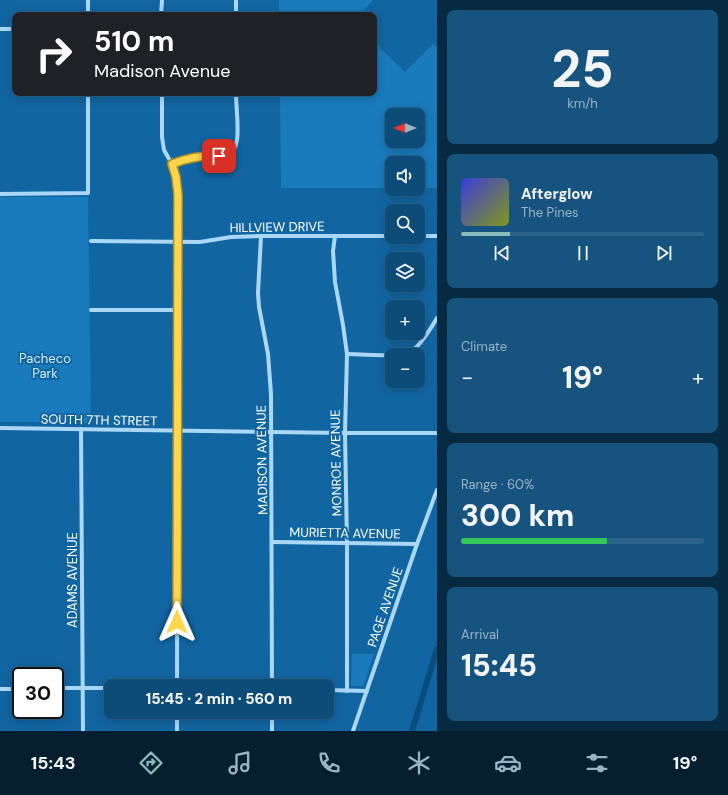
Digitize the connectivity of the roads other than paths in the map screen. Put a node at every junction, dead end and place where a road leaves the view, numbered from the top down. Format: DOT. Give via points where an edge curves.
graph roads {
  1 [pos="88,0"];
  2 [pos="162,0"];
  3 [pos="236,0"];
  4 [pos="88,12"];
  5 [pos="162,12"];
  6 [pos="236,12"];
  7 [pos="0,29"];
  8 [pos="12,29"];
  9 [pos="88,96"];
  10 [pos="162,96"];
  11 [pos="236,96"];
  12 [pos="172,164"];
  13 [pos="0,194"];
  14 [pos="261,236"];
  15 [pos="335,236"];
  16 [pos="385,236"];
  17 [pos="425,236"];
  18 [pos="437,236"];
  19 [pos="91,242"];
  20 [pos="178,242"];
  21 [pos="91,310"];
  22 [pos="178,310"];
  23 [pos="437,318"];
  24 [pos="346,354"];
  25 [pos="0,428"];
  26 [pos="81,429"];
  27 [pos="178,431"];
  28 [pos="271,432"];
  29 [pos="345,433"];
  30 [pos="437,433"];
  31 [pos="437,490"];
  32 [pos="272,542"];
  33 [pos="347,544"];
  34 [pos="417,544"];
  35 [pos="177,679"];
  36 [pos="272,679"];
  37 [pos="83,687"];
  38 [pos="64,688"];
  39 [pos="104,688"];
  40 [pos="0,689"];
  41 [pos="12,689"];
  42 [pos="334,690"];
  43 [pos="347,690"];
  44 [pos="367,691"];
  45 [pos="177,719"];
  46 [pos="272,719"];
  47 [pos="83,731"];
  48 [pos="177,731"];
  49 [pos="272,731"];
  50 [pos="353,731"];
  1 -- 4 [label="street"];
  2 -- 5 [label="street"];
  3 -- 6 [label="street"];
  7 -- 8 [label="street"];
  9 -- 13 [label="street" via="88,193"];
  10 -- 12 [label="street" via="162,137 164,150"];
  11 -- 12 [label="street" via="237,140 234,150 229,154 198,156"];
  12 -- 20 [label="street" via="178,195"];
  14 -- 15 [label="street, HILLVIEW DRIVE"];
  14 -- 20 [label="street, HILLVIEW DRIVE"];
  14 -- 28 [label="street, MADISON AVENUE" via="258,293 271,377"];
  15 -- 16 [label="street, HILLVIEW DRIVE"];
  15 -- 24 [label="street, MONROE AVENUE" via="335,282"];
  17 -- 18 [label="street"];
  19 -- 20 [label="street, HILLVIEW DRIVE"];
  20 -- 22 [label="street"];
  21 -- 22 [label="street"];
  22 -- 27 [label="street"];
  23 -- 24 [label="street" via="425,337 410,352 401,355"];
  24 -- 29 [label="street, MONROE AVENUE"];
  25 -- 26 [label="street, SOUTH 7TH STREET"];
  26 -- 27 [label="street, SOUTH 7TH STREET"];
  26 -- 37 [label="street, ADAMS AVENUE"];
  27 -- 28 [label="street, SOUTH 7TH STREET"];
  27 -- 35 [label="street"];
  28 -- 29 [label="street, SOUTH 7TH STREET"];
  28 -- 32 [label="street, MADISON AVENUE"];
  29 -- 30 [label="street, SOUTH 7TH STREET"];
  29 -- 33 [label="street, MONROE AVENUE"];
  31 -- 34 [label="street, PAGE AVENUE"];
  32 -- 33 [label="street, MURIETTA AVENUE"];
  32 -- 36 [label="street, MADISON AVENUE"];
  33 -- 34 [label="street, MURIETTA AVENUE"];
  33 -- 43 [label="street, MONROE AVENUE"];
  34 -- 44 [label="street, PAGE AVENUE"];
  37 -- 38 [label="street"];
  37 -- 39 [label="street"];
  37 -- 47 [label="street, ADAMS AVENUE"];
  40 -- 41 [label="street"];
  42 -- 43 [label="street"];
  43 -- 44 [label="street"];
  44 -- 50 [label="street, PAGE AVENUE"];
  45 -- 48 [label="street"];
  46 -- 49 [label="street"];
}
